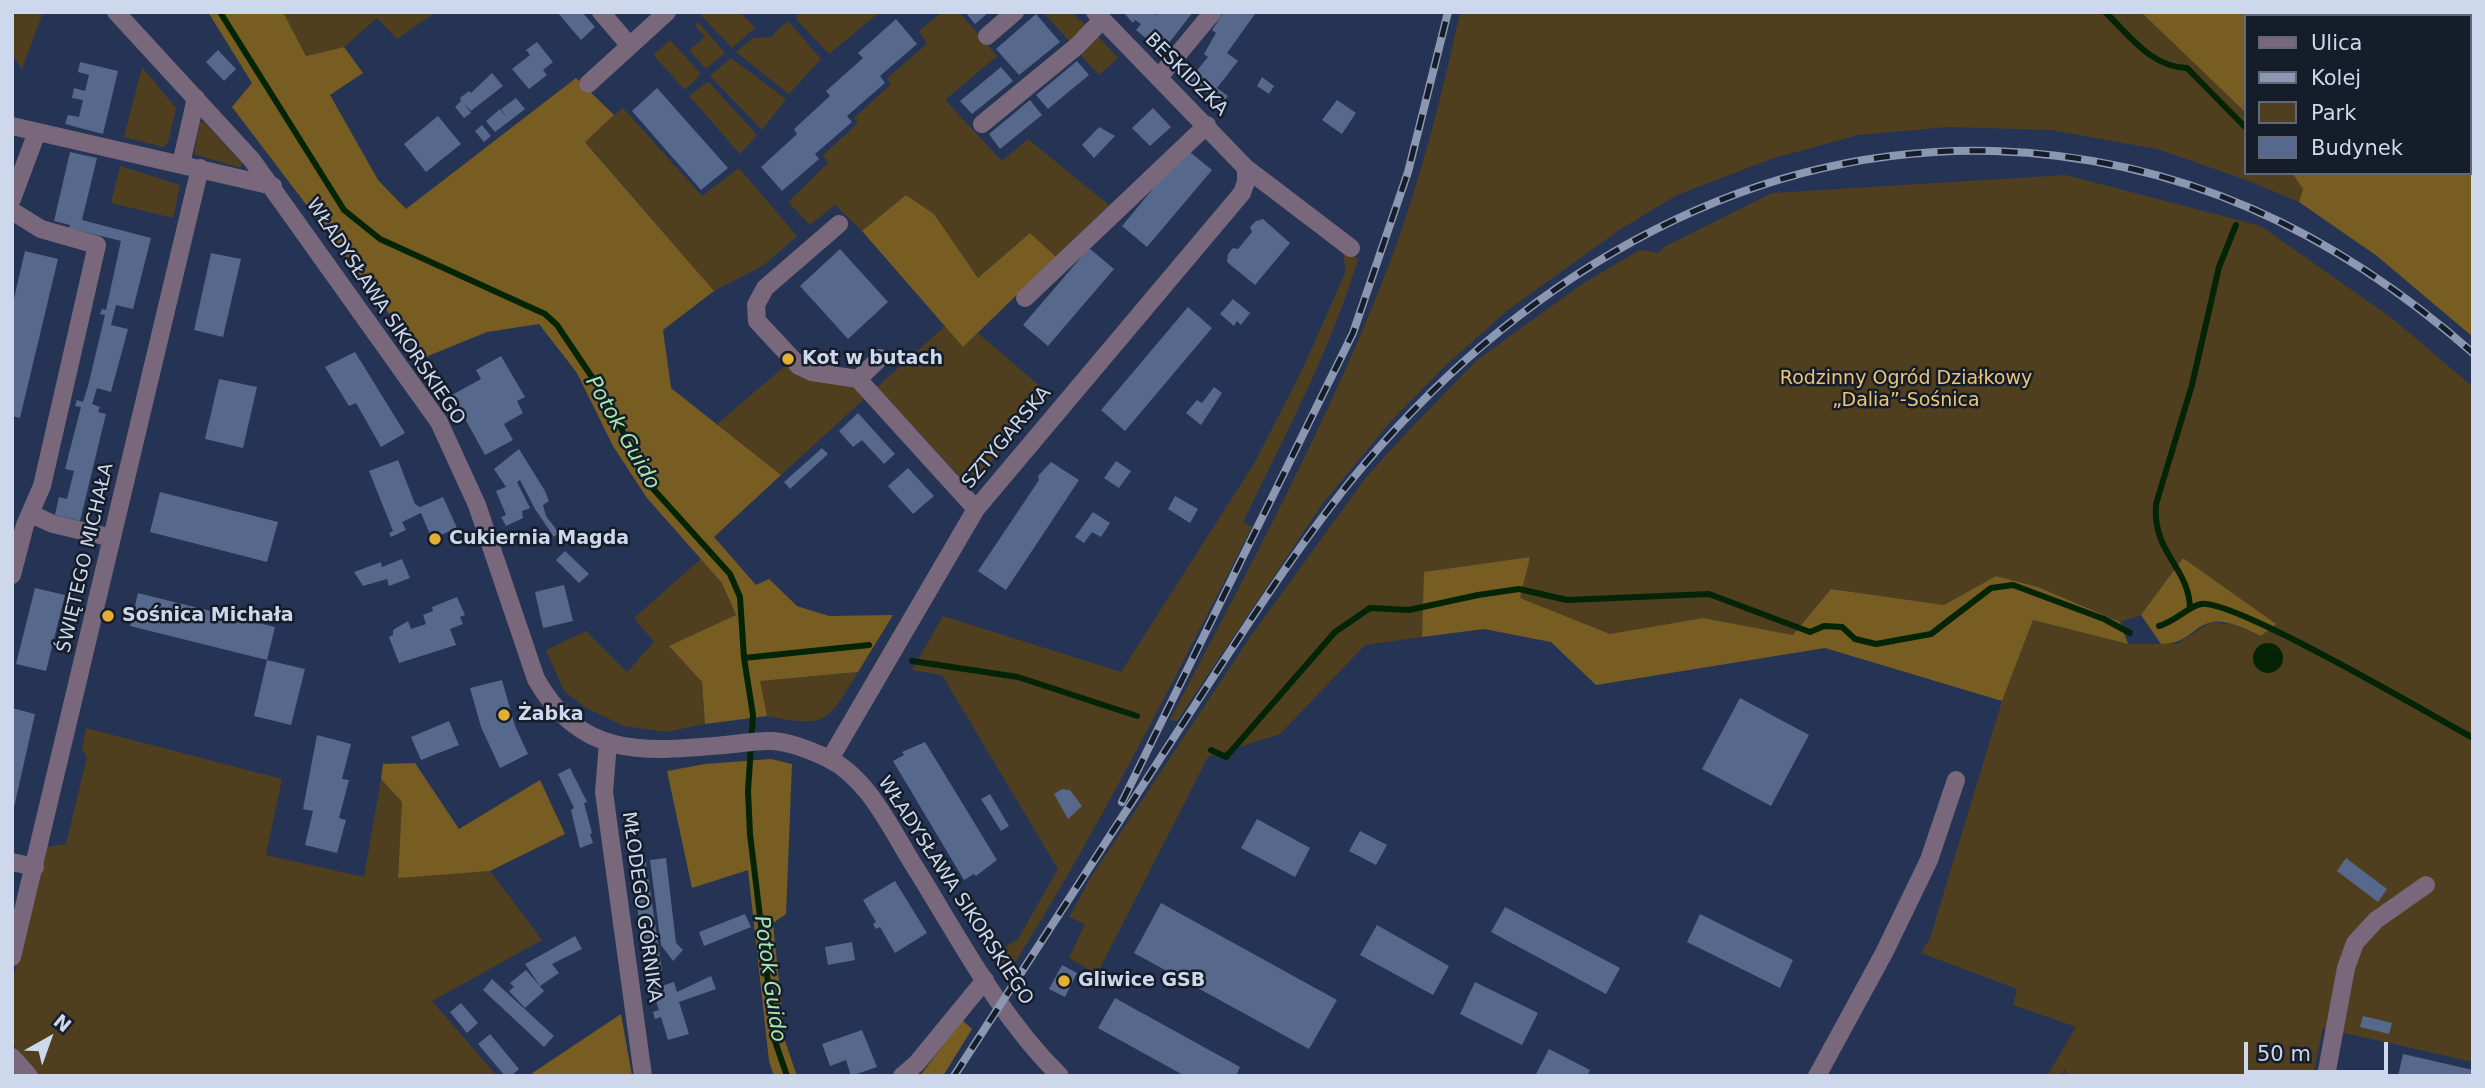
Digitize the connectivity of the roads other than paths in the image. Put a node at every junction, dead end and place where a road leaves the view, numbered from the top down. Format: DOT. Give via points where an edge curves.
graph roads {
  1 [pos="116,12"];
  2 [pos="601,12"];
  3 [pos="667,12"];
  4 [pos="1015,12"];
  5 [pos="1213,12"];
  6 [pos="1099,16"];
  7 [pos="987,36"];
  8 [pos="630,46"];
  9 [pos="1159,77"];
  10 [pos="588,84"];
  11 [pos="196,98"];
  12 [pos="982,124"];
  13 [pos="1207,125"];
  14 [pos="12,126"];
  15 [pos="37,132"];
  16 [pos="181,164"];
  17 [pos="200,168"];
  18 [pos="1246,168"];
  19 [pos="273,186"];
  20 [pos="12,199"];
  21 [pos="12,211"];
  22 [pos="839,224"];
  23 [pos="1351,248"];
  24 [pos="1025,298"];
  25 [pos="880,358"];
  26 [pos="858,379"];
  27 [pos="976,509"];
  28 [pos="31,514"];
  29 [pos="112,538"];
  30 [pos="12,575"];
  31 [pos="608,743"];
  32 [pos="830,759"];
  33 [pos="1956,780"];
  34 [pos="12,862"];
  35 [pos="34,867"];
  36 [pos="2426,885"];
  37 [pos="12,957"];
  38 [pos="985,980"];
  39 [pos="12,1057"];
  40 [pos="29,1076"];
  41 [pos="643,1076"];
  42 [pos="902,1076"];
  43 [pos="1060,1076"];
  44 [pos="1817,1076"];
  45 [pos="2326,1076"];
  1 -- 11 [label="street, WŁADYSŁAWA SIKORSKIEGO"];
  2 -- 8 [label="street"];
  3 -- 8 [label="street"];
  4 -- 7 [label="street"];
  5 -- 9 [label="street"];
  6 -- 9 [label="street, BESKIDZKA"];
  6 -- 12 [label="street" via="1077,46"];
  8 -- 10 [label="street"];
  9 -- 13 [label="street, BESKIDZKA"];
  11 -- 16 [label="street"];
  11 -- 19 [label="street, WŁADYSŁAWA SIKORSKIEGO"];
  13 -- 18 [label="street, BESKIDZKA"];
  13 -- 24 [label="street"];
  14 -- 15 [label="street"];
  15 -- 16 [label="street"];
  15 -- 20 [label="street"];
  16 -- 17 [label="street"];
  17 -- 19 [label="street"];
  17 -- 29 [label="street, ŚWIĘTEGO MICHAŁA"];
  18 -- 23 [label="street, BESKIDZKA"];
  18 -- 27 [label="street, SZTYGARSKA" via="1242,193"];
  19 -- 31 [label="street, WŁADYSŁAWA SIKORSKIEGO" via="439,422 477,505 536,678 550,703 574,726"];
  21 -- 28 [label="street" via="41,229 97,245 42,486"];
  22 -- 26 [label="street" via="765,288 754,312 799,366"];
  25 -- 26 [label="street"];
  26 -- 27 [label="street"];
  27 -- 32 [label="street, SZTYGARSKA"];
  28 -- 29 [label="street"];
  28 -- 30 [label="street"];
  29 -- 35 [label="street, ŚWIĘTEGO MICHAŁA"];
  31 -- 32 [label="street, WŁADYSŁAWA SIKORSKIEGO" via="661,750 770,741 796,745"];
  31 -- 41 [label="street, MŁODEGO GÓRNIKA" via="604,792"];
  32 -- 38 [label="street, WŁADYSŁAWA SIKORSKIEGO" via="856,778 880,810"];
  33 -- 44 [label="street" via="1929,860"];
  34 -- 35 [label="street"];
  35 -- 37 [label="street, ŚWIĘTEGO MICHAŁA"];
  36 -- 45 [label="street" via="2376,920 2355,943"];
  38 -- 42 [label="street"];
  38 -- 43 [label="street, WŁADYSŁAWA SIKORSKIEGO"];
  39 -- 40 [label="street"];
}
